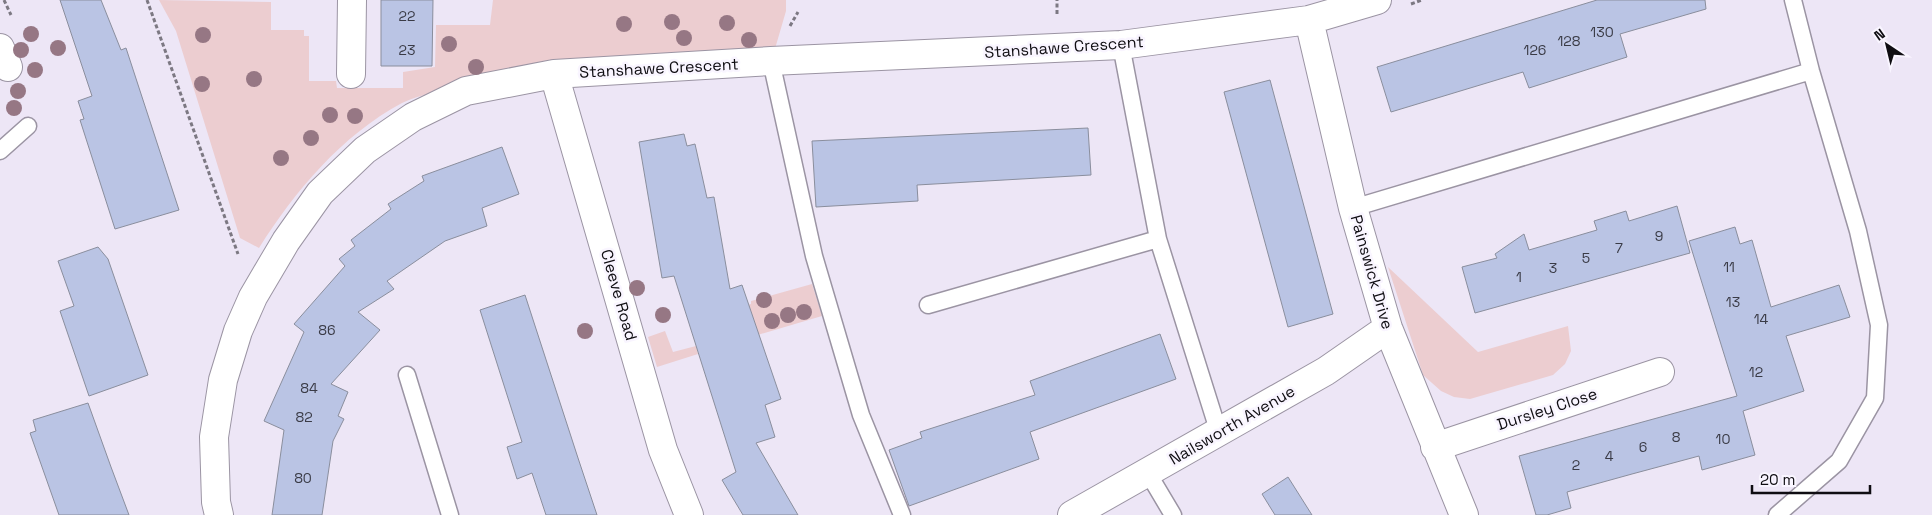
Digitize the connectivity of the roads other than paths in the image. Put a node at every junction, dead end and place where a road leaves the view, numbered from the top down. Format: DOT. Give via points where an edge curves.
graph roads {
  1 [pos="352,0"];
  2 [pos="1377,0"];
  3 [pos="1793,0"];
  4 [pos="1309,20"];
  5 [pos="1121,45"];
  6 [pos="771,61"];
  7 [pos="1810,71"];
  8 [pos="351,74"];
  9 [pos="554,74"];
  10 [pos="28,126"];
  11 [pos="0,151"];
  12 [pos="1354,208"];
  13 [pos="1158,239"];
  14 [pos="928,305"];
  15 [pos="1388,328"];
  16 [pos="1660,372"];
  17 [pos="407,375"];
  18 [pos="1219,433"];
  19 [pos="1435,447"];
  20 [pos="1148,473"];
  21 [pos="219,515"];
  22 [pos="450,515"];
  23 [pos="688,515"];
  24 [pos="902,515"];
  25 [pos="1072,515"];
  26 [pos="1173,515"];
  27 [pos="1464,515"];
  28 [pos="1777,515"];
  1 -- 8 [label="street"];
  2 -- 4 [label="street, Stanshawe Crescent"];
  3 -- 7 [label="lane"];
  4 -- 5 [label="street, Stanshawe Crescent"];
  4 -- 12 [label="street, Painswick Drive"];
  5 -- 6 [label="street, Stanshawe Crescent"];
  5 -- 13 [label="lane"];
  6 -- 9 [label="street, Stanshawe Crescent"];
  6 -- 24 [label="lane" via="814,256 861,415"];
  7 -- 12 [label="lane"];
  7 -- 28 [label="lane" via="1858,231 1879,325 1875,398 1839,461"];
  9 -- 21 [label="street, Stanshawe Crescent" via="466,90 413,117 365,150 320,193 286,241 253,297 238,331 223,380 215,427"];
  9 -- 23 [label="street, Cleeve Road" via="663,450"];
  10 -- 11 [label="lane"];
  12 -- 15 [label="street, Painswick Drive"];
  13 -- 14 [label="lane"];
  13 -- 18 [label="lane"];
  15 -- 18 [label="street, Nailsworth Avenue" via="1326,371"];
  15 -- 19 [label="street, Painswick Drive"];
  16 -- 19 [label="street, Dursley Close"];
  17 -- 22 [label="lane"];
  18 -- 20 [label="street, Nailsworth Avenue"];
  19 -- 27 [label="street, Painswick Drive"];
  20 -- 25 [label="street, Nailsworth Avenue"];
  20 -- 26 [label="lane"];
}
